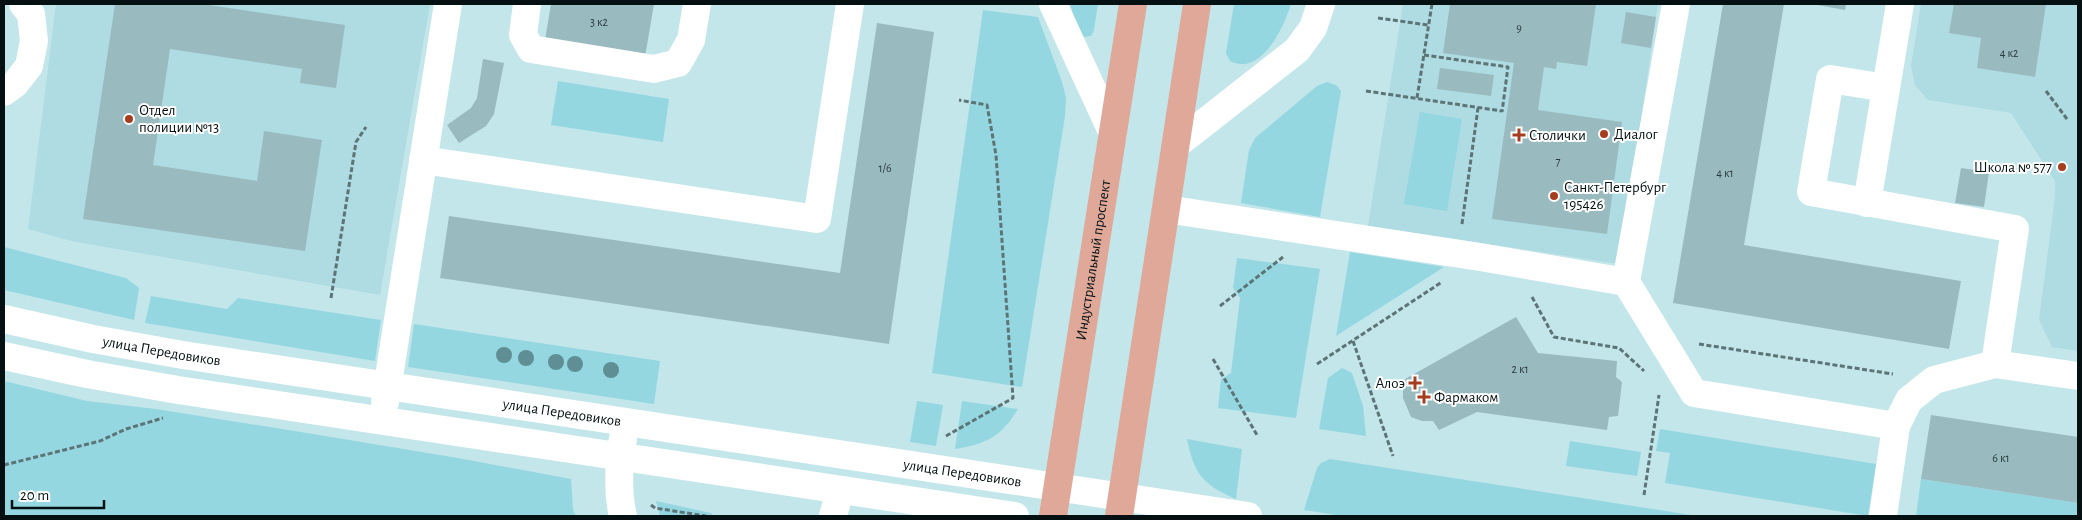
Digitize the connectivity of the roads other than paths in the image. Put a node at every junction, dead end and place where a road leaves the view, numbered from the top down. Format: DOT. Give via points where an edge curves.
graph roads {
  1 [pos="23,4"];
  2 [pos="448,4"];
  3 [pos="527,4"];
  4 [pos="697,4"];
  5 [pos="850,4"];
  6 [pos="1053,4"];
  7 [pos="1133,4"];
  8 [pos="1197,4"];
  9 [pos="1321,4"];
  10 [pos="1676,4"];
  11 [pos="1900,4"];
  12 [pos="1886,88"];
  13 [pos="4,92"];
  14 [pos="1113,134"];
  15 [pos="1176,145"];
  16 [pos="423,160"];
  17 [pos="1867,203"];
  18 [pos="1166,209"];
  19 [pos="1626,282"];
  20 [pos="4,319"];
  21 [pos="4,356"];
  22 [pos="1995,364"];
  23 [pos="2078,376"];
  24 [pos="388,386"];
  25 [pos="382,420"];
  26 [pos="625,421"];
  27 [pos="1896,426"];
  28 [pos="620,456"];
  29 [pos="1058,487"];
  30 [pos="840,490"];
  31 [pos="1120,507"];
  32 [pos="623,516"];
  33 [pos="833,516"];
  34 [pos="1015,516"];
  35 [pos="1054,516"];
  36 [pos="1248,516"];
  37 [pos="1883,516"];
  1 -- 13 [label="street" via="31,14 34,41 29,66"];
  2 -- 16 [label="street"];
  3 -- 4 [label="street" via="523,35 531,49 654,69 678,64 691,40"];
  5 -- 16 [label="street" via="817,219"];
  6 -- 14 [label="street"];
  7 -- 14 [label="main road, Индустриальный проспект"];
  8 -- 15 [label="main road"];
  9 -- 15 [label="street" via="1313,28 1297,50"];
  10 -- 19 [label="street"];
  11 -- 12 [label="street"];
  12 -- 17 [label="street"];
  12 -- 17 [label="street" via="1830,79 1811,192"];
  14 -- 29 [label="main road, Индустриальный проспект"];
  15 -- 18 [label="main road"];
  16 -- 24 [label="street"];
  17 -- 22 [label="street" via="2015,229"];
  18 -- 19 [label="street"];
  18 -- 31 [label="main road"];
  19 -- 27 [label="street" via="1694,393"];
  20 -- 24 [label="street, улица Передовиков" via="93,339"];
  21 -- 25 [label="street" via="105,377"];
  22 -- 23 [label="street"];
  22 -- 27 [label="street" via="1934,380 1909,400"];
  24 -- 25 [label="street"];
  24 -- 26 [label="street, улица Передовиков"];
  25 -- 28 [label="street"];
  26 -- 28 [label="street"];
  26 -- 29 [label="street, улица Передовиков"];
  27 -- 37 [label="street"];
  28 -- 30 [label="street"];
  28 -- 32 [label="street" via="620,507"];
  29 -- 31 [label="street, улица Передовиков"];
  29 -- 35 [label="main road, Индустриальный проспект"];
  30 -- 33 [label="street"];
  30 -- 34 [label="street"];
  31 -- 36 [label="street, улица Передовиков"];
}
